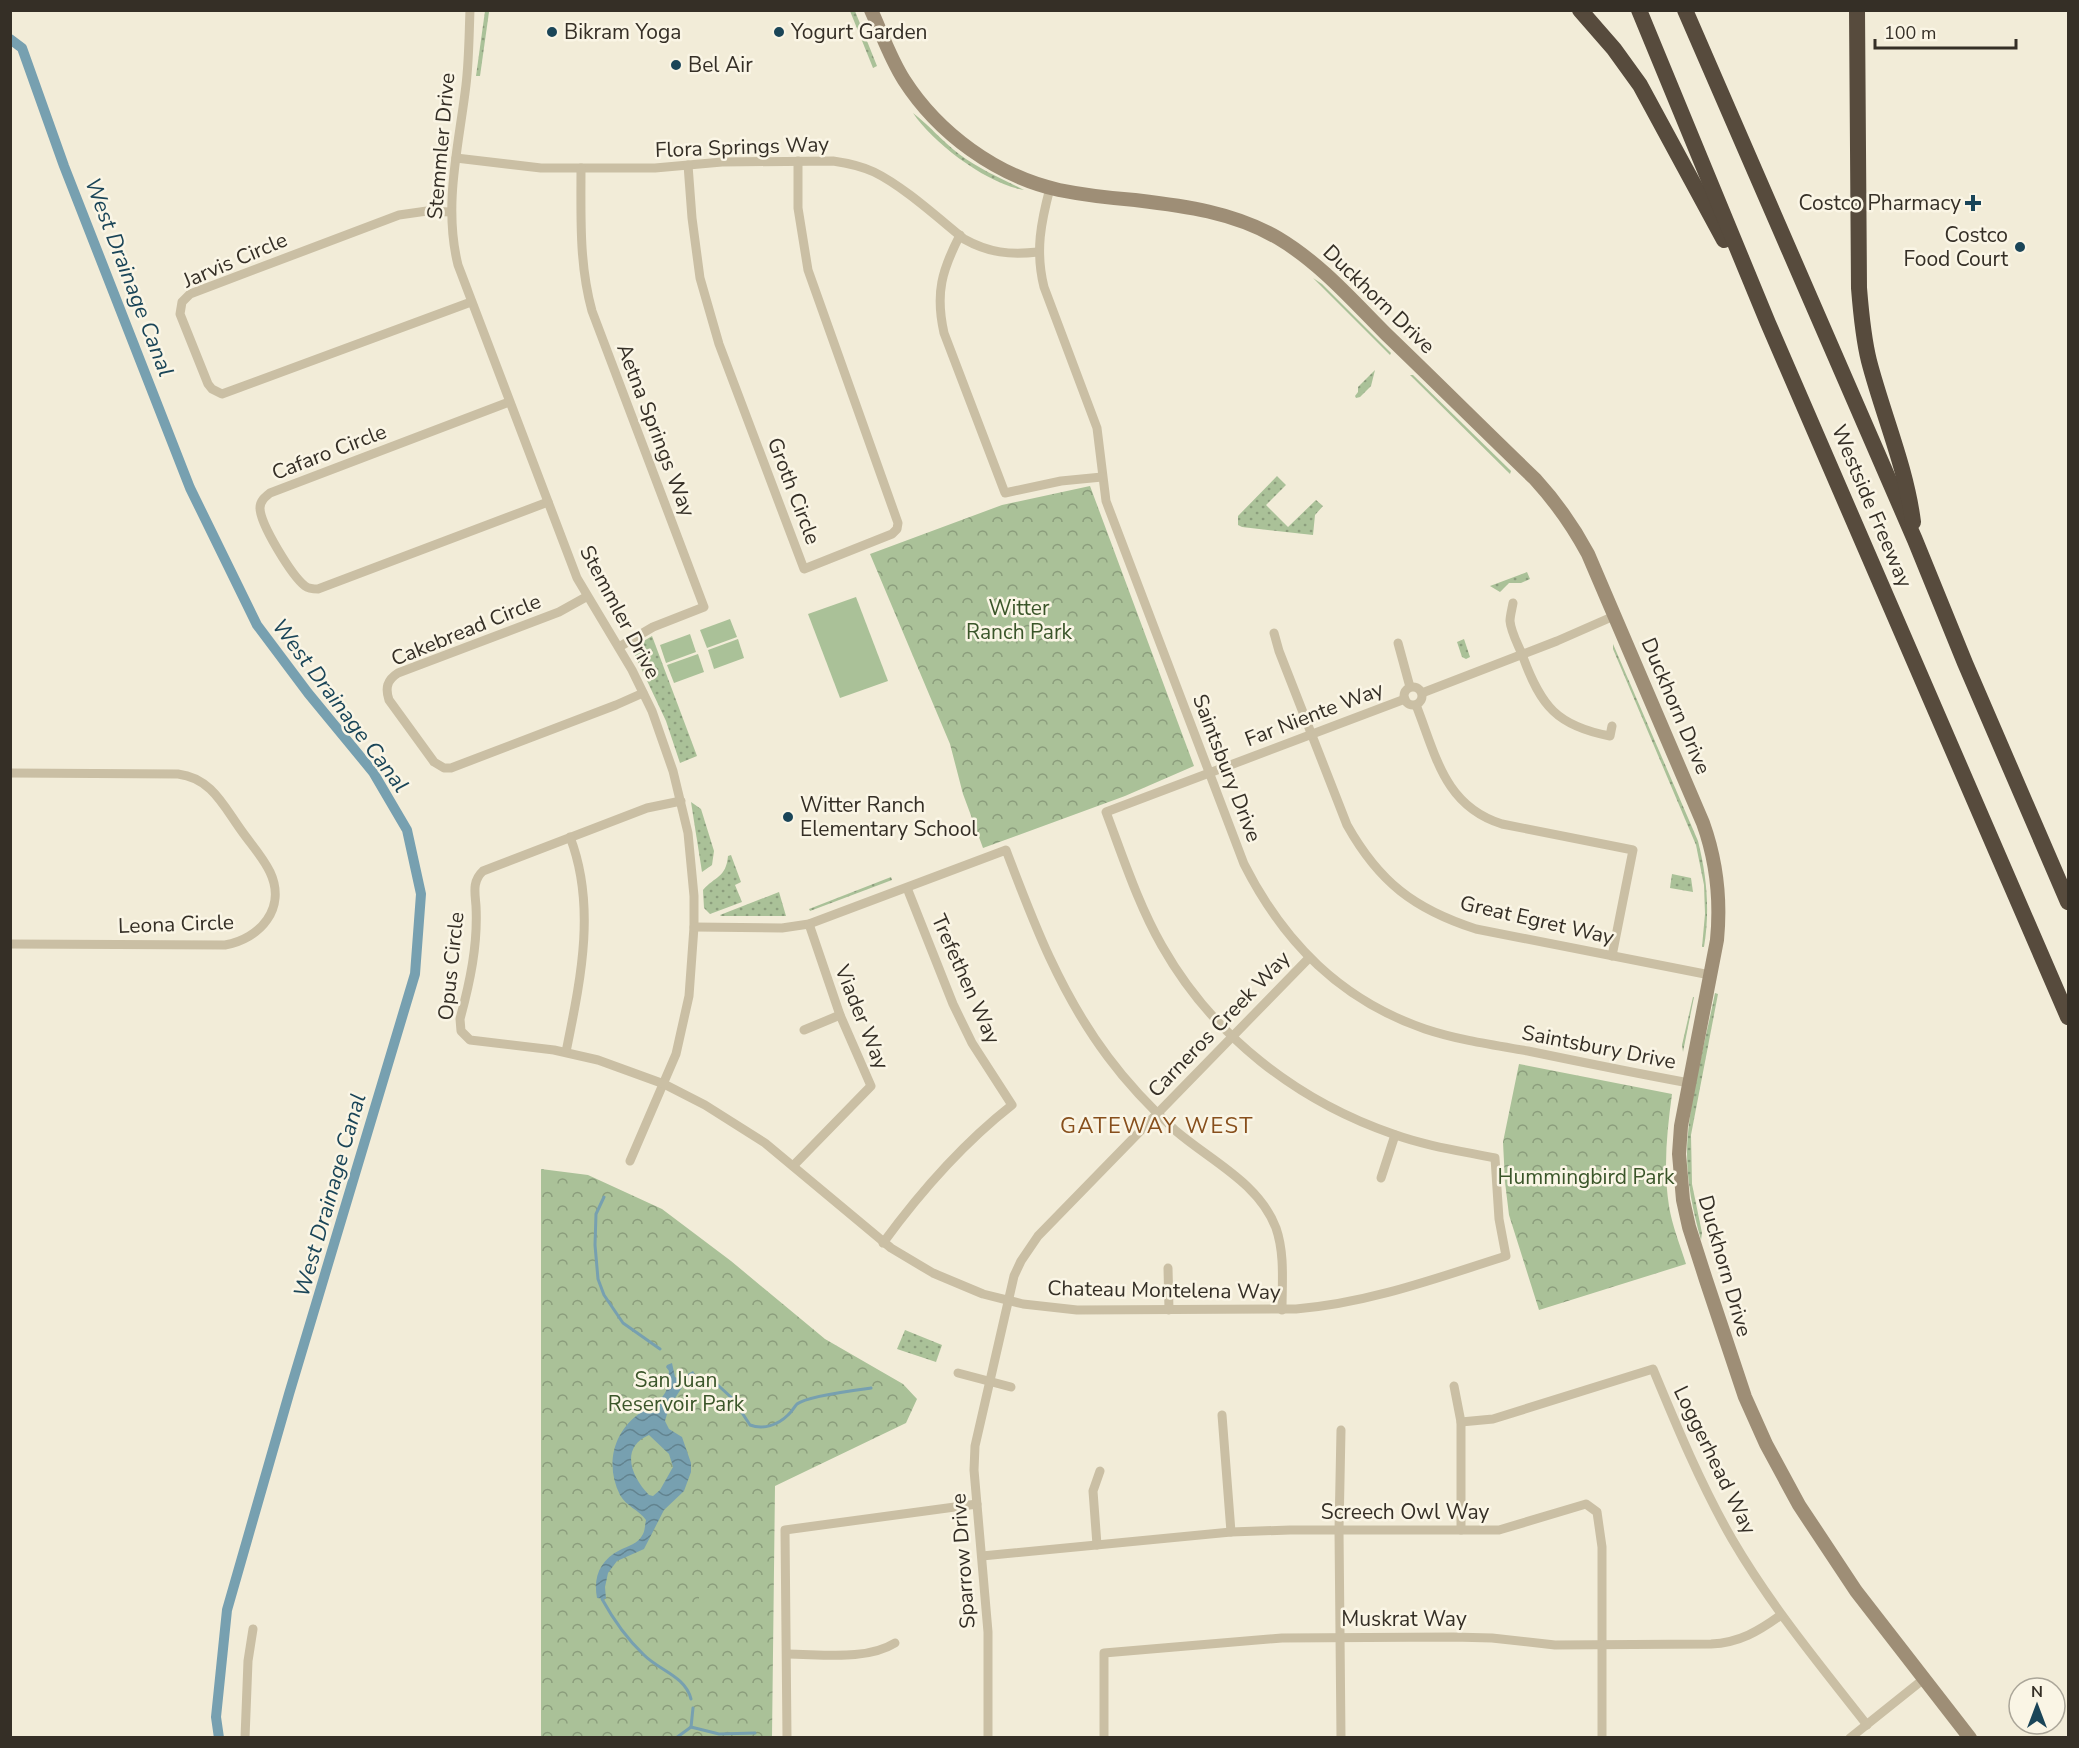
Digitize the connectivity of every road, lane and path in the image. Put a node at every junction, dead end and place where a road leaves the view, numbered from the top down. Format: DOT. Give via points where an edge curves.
graph roads {
  1 [pos="470,10"];
  2 [pos="871,10"];
  3 [pos="1580,10"];
  4 [pos="1638,10"];
  5 [pos="1685,10"];
  6 [pos="1857,10"];
  7 [pos="456,158"];
  8 [pos="798,161"];
  9 [pos="688,165"];
  10 [pos="581,168"];
  11 [pos="1050,188"];
  12 [pos="451,212"];
  13 [pos="960,235"];
  14 [pos="1038,252"];
  15 [pos="471,302"];
  16 [pos="1768,323"];
  17 [pos="509,402"];
  18 [pos="1102,477"];
  19 [pos="548,502"];
  20 [pos="1915,540"];
  21 [pos="586,597"];
  22 [pos="1513,603"];
  23 [pos="1614,616"];
  24 [pos="1274,633"];
  25 [pos="1398,643"];
  26 [pos="619,647"];
  27 [pos="1522,655"];
  28 [pos="1410,687"];
  29 [pos="643,693"];
  30 [pos="1422,693"];
  31 [pos="1405,699"];
  32 [pos="1416,705"];
  33 [pos="1612,726"];
  34 [pos="1312,734"];
  35 [pos="10,773"];
  36 [pos="1209,773"];
  37 [pos="681,801"];
  38 [pos="570,837"];
  39 [pos="907,888"];
  40 [pos="2068,902"];
  41 [pos="808,924"];
  42 [pos="694,927"];
  43 [pos="10,944"];
  44 [pos="1612,956"];
  45 [pos="1310,958"];
  46 [pos="1710,975"];
  47 [pos="840,1015"];
  48 [pos="2068,1017"];
  49 [pos="804,1030"];
  50 [pos="1233,1037"];
  51 [pos="566,1052"];
  52 [pos="1689,1083"];
  53 [pos="664,1084"];
  54 [pos="1158,1113"];
  55 [pos="1395,1135"];
  56 [pos="630,1161"];
  57 [pos="793,1166"];
  58 [pos="1382,1178"];
  59 [pos="883,1243"];
  60 [pos="1506,1256"];
  61 [pos="1168,1268"];
  62 [pos="1008,1301"];
  63 [pos="1168,1310"];
  64 [pos="1282,1310"];
  65 [pos="958,1373"];
  66 [pos="989,1383"];
  67 [pos="1454,1386"];
  68 [pos="1011,1387"];
  69 [pos="1222,1415"];
  70 [pos="1461,1422"];
  71 [pos="1341,1430"];
  72 [pos="1100,1471"];
  73 [pos="977,1504"];
  74 [pos="1339,1530"];
  75 [pos="1461,1530"];
  76 [pos="1231,1532"];
  77 [pos="1097,1545"];
  78 [pos="982,1556"];
  79 [pos="1781,1615"];
  80 [pos="253,1629"];
  81 [pos="1341,1637"];
  82 [pos="895,1643"];
  83 [pos="1602,1645"];
  84 [pos="787,1653"];
  85 [pos="1925,1678"];
  86 [pos="1867,1725"];
  87 [pos="245,1737"];
  88 [pos="787,1737"];
  89 [pos="988,1737"];
  90 [pos="1104,1737"];
  91 [pos="1341,1737"];
  92 [pos="1602,1737"];
  93 [pos="1850,1737"];
  94 [pos="1970,1737"];
  1 -- 7 [label="street, Stemmler Drive"];
  2 -- 11 [label="street, Duckhorn Drive" via="904,80 935,119 988,161"];
  3 -- 16 [label="highway" via="1640,85"];
  4 -- 16 [label="highway, Westside Freeway"];
  5 -- 20 [label="highway, Westside Freeway"];
  6 -- 20 [label="highway" via="1861,319 1869,363 1910,497"];
  7 -- 10 [label="street, Flora Springs Way" via="541,168"];
  7 -- 12 [label="street, Stemmler Drive"];
  8 -- 9 [label="street, Flora Springs Way"];
  8 -- 9 [label="street, Groth Circle" via="798,208 808,270 898,523 892,534 804,569 707,307 694,248"];
  8 -- 13 [label="street, Flora Springs Way" via="848,163 875,172"];
  9 -- 10 [label="street, Flora Springs Way"];
  10 -- 26 [label="street, Aetna Springs Way" via="582,253 590,302 704,607 653,627"];
  11 -- 14 [label="street, Saintsbury Drive"];
  11 -- 23 [label="street, Duckhorn Drive" via="1216,213 1260,229 1309,259 1548,493 1575,529"];
  12 -- 15 [label="street, Stemmler Drive" via="454,248"];
  12 -- 15 [label="street, Jarvis Circle" via="399,215 190,294 182,302 180,314 208,384 222,394"];
  13 -- 14 [label="street, Flora Springs Way" via="1003,254"];
  13 -- 18 [label="street" via="942,275 940,318 1005,493"];
  14 -- 18 [label="street, Saintsbury Drive" via="1044,286 1097,428"];
  15 -- 17 [label="street, Stemmler Drive"];
  16 -- 48 [label="highway, Westside Freeway"];
  17 -- 19 [label="street, Stemmler Drive"];
  17 -- 19 [label="street, Cafaro Circle" via="270,493 263,499 260,511 272,540 296,575 305,586 318,589"];
  18 -- 36 [label="street, Saintsbury Drive" via="1106,501"];
  19 -- 21 [label="street, Stemmler Drive"];
  20 -- 40 [label="highway, Westside Freeway"];
  21 -- 26 [label="street, Stemmler Drive"];
  21 -- 29 [label="street, Cakebread Circle" via="559,612 398,674 388,682 389,700 434,762 451,768"];
  22 -- 27 [label="street" via="1510,622"];
  23 -- 27 [label="street"];
  23 -- 46 [label="street, Duckhorn Drive" via="1703,823 1715,864 1720,915"];
  24 -- 34 [label="street, Great Egret Way"];
  25 -- 28 [label="street, Far Niente Way"];
  26 -- 29 [label="street, Stemmler Drive"];
  27 -- 30 [label="street"];
  27 -- 33 [label="street" via="1538,692 1562,719 1586,731 1610,736"];
  28 -- 30 [label="street"];
  28 -- 31 [label="street" via="1405,691"];
  29 -- 37 [label="street, Stemmler Drive" via="665,745"];
  30 -- 32 [label="street" via="1422,700"];
  31 -- 32 [label="street"];
  31 -- 34 [label="street, Far Niente Way"];
  32 -- 44 [label="street" via="1446,780 1454,793 1482,817 1633,850"];
  34 -- 36 [label="street, Far Niente Way"];
  34 -- 44 [label="street, Great Egret Way" via="1355,840 1398,890 1422,907 1467,926"];
  35 -- 43 [label="street, Leona Circle" via="178,774 196,778 211,789 265,864 274,890 267,921 252,936 236,943"];
  36 -- 45 [label="street, Saintsbury Drive" via="1258,892"];
  36 -- 50 [label="street, Far Niente Way" via="1106,812 1163,947 1195,995"];
  37 -- 38 [label="street, Opus Circle" via="647,808"];
  37 -- 42 [label="street, Stemmler Drive" via="691,860"];
  38 -- 51 [label="street" via="581,868 584,926 578,990"];
  38 -- 51 [label="street, Opus Circle" via="483,871 476,879 474,955 459,1026 465,1036 476,1041"];
  39 -- 41 [label="street"];
  39 -- 54 [label="street" via="1006,850 1038,933 1069,998 1109,1059"];
  39 -- 59 [label="street, Trefethen Way" via="952,1004 1012,1106 955,1154"];
  41 -- 42 [label="street" via="782,928"];
  41 -- 47 [label="street, Viader Way"];
  42 -- 53 [label="street, Stemmler Drive" via="682,1034"];
  44 -- 46 [label="street, Great Egret Way"];
  45 -- 50 [label="street, Carneros Creek Way"];
  45 -- 52 [label="street, Saintsbury Drive" via="1356,995 1426,1029"];
  46 -- 52 [label="street, Duckhorn Drive"];
  47 -- 49 [label="street"];
  47 -- 57 [label="street, Viader Way" via="871,1086"];
  50 -- 54 [label="street, Carneros Creek Way"];
  50 -- 55 [label="street, Far Niente Way" via="1306,1094"];
  51 -- 53 [label="street, Opus Circle"];
  52 -- 85 [label="street, Duckhorn Drive" via="1679,1154 1683,1200 1745,1397 1782,1475 1817,1534"];
  53 -- 56 [label="street, Stemmler Drive"];
  53 -- 57 [label="street, Chateau Montelena Way" via="735,1123"];
  54 -- 62 [label="street, Carneros Creek Way" via="1038,1236 1014,1276"];
  54 -- 64 [label="street" via="1264,1204 1282,1257"];
  55 -- 58 [label="street"];
  55 -- 60 [label="street, Far Niente Way" via="1495,1158"];
  57 -- 59 [label="street, Chateau Montelena Way"];
  59 -- 62 [label="street, Chateau Montelena Way" via="940,1276"];
  60 -- 64 [label="street, Chateau Montelena Way" via="1373,1298"];
  61 -- 63 [label="street"];
  62 -- 63 [label="street, Chateau Montelena Way" via="1077,1310"];
  62 -- 66 [label="street, Carneros Creek Way"];
  63 -- 64 [label="street, Chateau Montelena Way"];
  65 -- 66 [label="street"];
  66 -- 68 [label="street"];
  66 -- 73 [label="street, Sparrow Drive" via="975,1446"];
  67 -- 70 [label="street"];
  69 -- 76 [label="street"];
  70 -- 75 [label="street"];
  70 -- 79 [label="street, Loggerhead Way" via="1493,1419 1653,1369 1715,1509"];
  71 -- 74 [label="street"];
  72 -- 77 [label="street" via="1093,1491"];
  73 -- 78 [label="street, Sparrow Drive"];
  73 -- 84 [label="street" via="785,1530"];
  74 -- 75 [label="street, Screech Owl Way"];
  74 -- 76 [label="street, Screech Owl Way"];
  74 -- 81 [label="street"];
  75 -- 83 [label="street, Screech Owl Way" via="1499,1530 1586,1504 1597,1512 1602,1547"];
  76 -- 77 [label="street, Screech Owl Way"];
  77 -- 78 [label="street, Screech Owl Way"];
  78 -- 89 [label="street, Sparrow Drive" via="988,1632"];
  79 -- 83 [label="street, Muskrat Way" via="1748,1636 1722,1644"];
  79 -- 86 [label="street, Loggerhead Way"];
  80 -- 87 [label="street"];
  81 -- 83 [label="street, Muskrat Way" via="1492,1638"];
  81 -- 90 [label="street, Muskrat Way" via="1104,1653"];
  81 -- 91 [label="street"];
  82 -- 84 [label="street" via="869,1654"];
  83 -- 92 [label="street, Screech Owl Way"];
  84 -- 88 [label="street"];
  85 -- 86 [label="street"];
  85 -- 94 [label="street, Duckhorn Drive"];
  86 -- 93 [label="street"];
}
